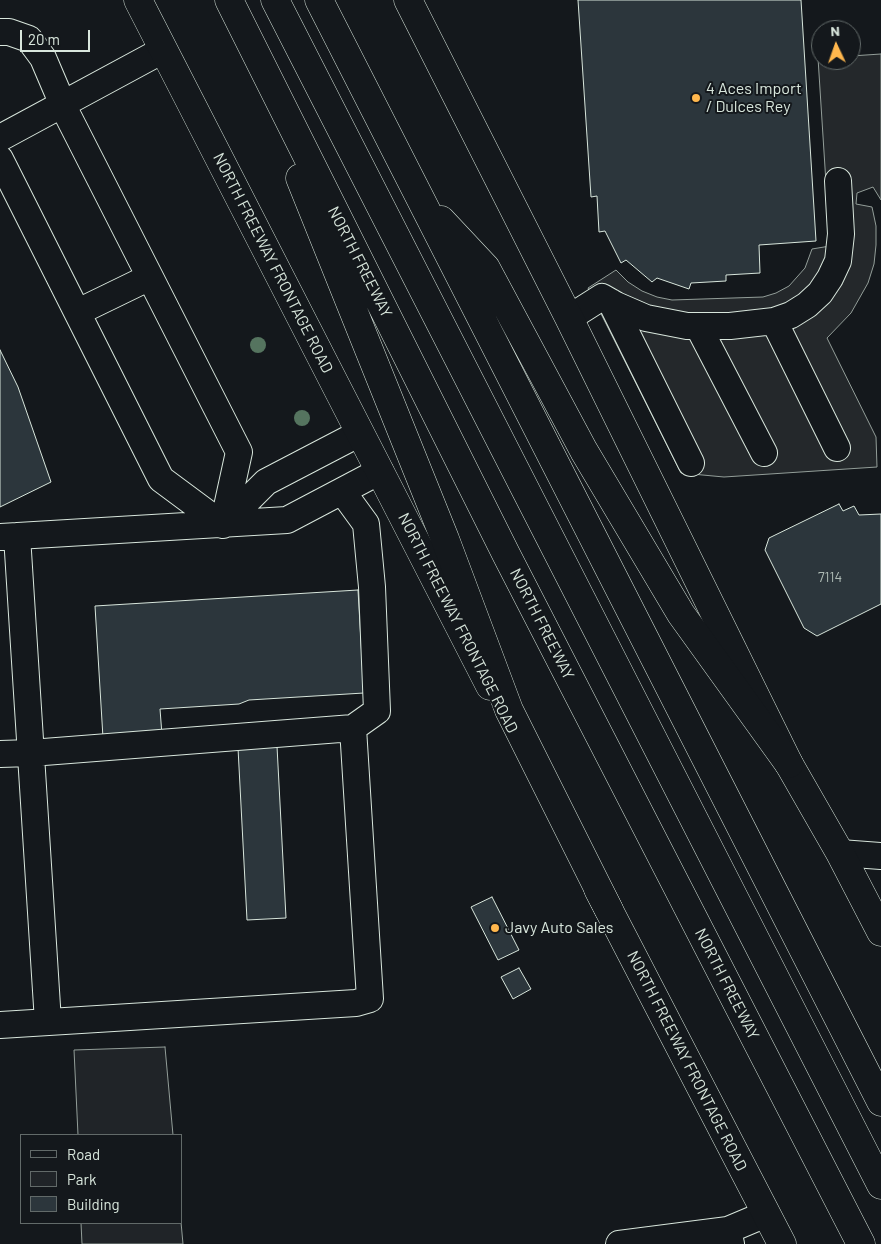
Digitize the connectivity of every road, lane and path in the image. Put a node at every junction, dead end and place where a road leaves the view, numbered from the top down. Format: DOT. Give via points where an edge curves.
graph roads {
  1 [pos="138,0"];
  2 [pos="228,0"];
  3 [pos="275,0"];
  4 [pos="319,0"];
  5 [pos="408,0"];
  6 [pos="0,32"];
  7 [pos="163,50"];
  8 [pos="62,105"];
  9 [pos="0,138"];
  10 [pos="0,159"];
  11 [pos="838,181"];
  12 [pos="421,198"];
  13 [pos="150,277"];
  14 [pos="612,302"];
  15 [pos="78,312"];
  16 [pos="569,318"];
  17 [pos="774,321"];
  18 [pos="698,326"];
  19 [pos="360,433"];
  20 [pos="837,448"];
  21 [pos="764,453"];
  22 [pos="691,463"];
  23 [pos="380,471"];
  24 [pos="342,491"];
  25 [pos="223,524"];
  26 [pos="9,536"];
  27 [pos="353,728"];
  28 [pos="31,753"];
  29 [pos="0,754"];
  30 [pos="790,764"];
  31 [pos="840,852"];
  32 [pos="881,856"];
  33 [pos="609,910"];
  34 [pos="881,932"];
  35 [pos="48,1022"];
  36 [pos="0,1025"];
  37 [pos="881,1102"];
  38 [pos="881,1185"];
  39 [pos="766,1214"];
  40 [pos="729,1237"];
  41 [pos="619,1244"];
  42 [pos="782,1244"];
  43 [pos="861,1244"];
  1 -- 7 [label="main road, NORTH FREEWAY FRONTAGE ROAD"];
  2 -- 33 [label="main road" via="445,539 509,710"];
  2 -- 43 [label="main road, NORTH FREEWAY" via="515,572"];
  3 -- 38 [label="main road"];
  4 -- 12 [label="main road"];
  5 -- 16 [label="main road"];
  6 -- 8 [label="lane" via="29,39 42,58"];
  7 -- 8 [label="lane"];
  7 -- 19 [label="main road, NORTH FREEWAY FRONTAGE ROAD"];
  8 -- 9 [label="lane"];
  8 -- 13 [label="lane"];
  10 -- 15 [label="lane"];
  11 -- 17 [label="lane" via="840,253 830,278 806,305"];
  12 -- 30 [label="main road" via="486,268 584,451 681,614"];
  12 -- 37 [label="main road"];
  13 -- 15 [label="lane"];
  13 -- 25 [label="lane" via="239,452"];
  14 -- 16 [label="lane" via="602,297"];
  14 -- 18 [label="lane" via="646,318"];
  14 -- 22 [label="lane"];
  15 -- 25 [label="lane" via="161,479"];
  16 -- 30 [label="main road"];
  17 -- 18 [label="lane"];
  17 -- 20 [label="lane"];
  18 -- 21 [label="lane"];
  19 -- 23 [label="main road, NORTH FREEWAY FRONTAGE ROAD"];
  19 -- 25 [label="lane" via="266,482"];
  23 -- 24 [label="lane"];
  23 -- 33 [label="main road, NORTH FREEWAY FRONTAGE ROAD" via="509,724"];
  24 -- 25 [label="lane" via="287,520"];
  24 -- 27 [label="lane" via="366,524 372,587 377,711"];
  25 -- 26 [label="lane"];
  26 -- 28 [label="lane"];
  27 -- 28 [label="lane"];
  27 -- 35 [label="lane" via="370,999 356,1003"];
  28 -- 29 [label="lane"];
  28 -- 35 [label="lane"];
  30 -- 31 [label="main road"];
  31 -- 32 [label="lane"];
  31 -- 34 [label="main road"];
  33 -- 39 [label="main road, NORTH FREEWAY FRONTAGE ROAD"];
  35 -- 36 [label="lane"];
  39 -- 40 [label="lane"];
  39 -- 42 [label="main road, NORTH FREEWAY FRONTAGE ROAD"];
  40 -- 41 [label="lane"];
}
